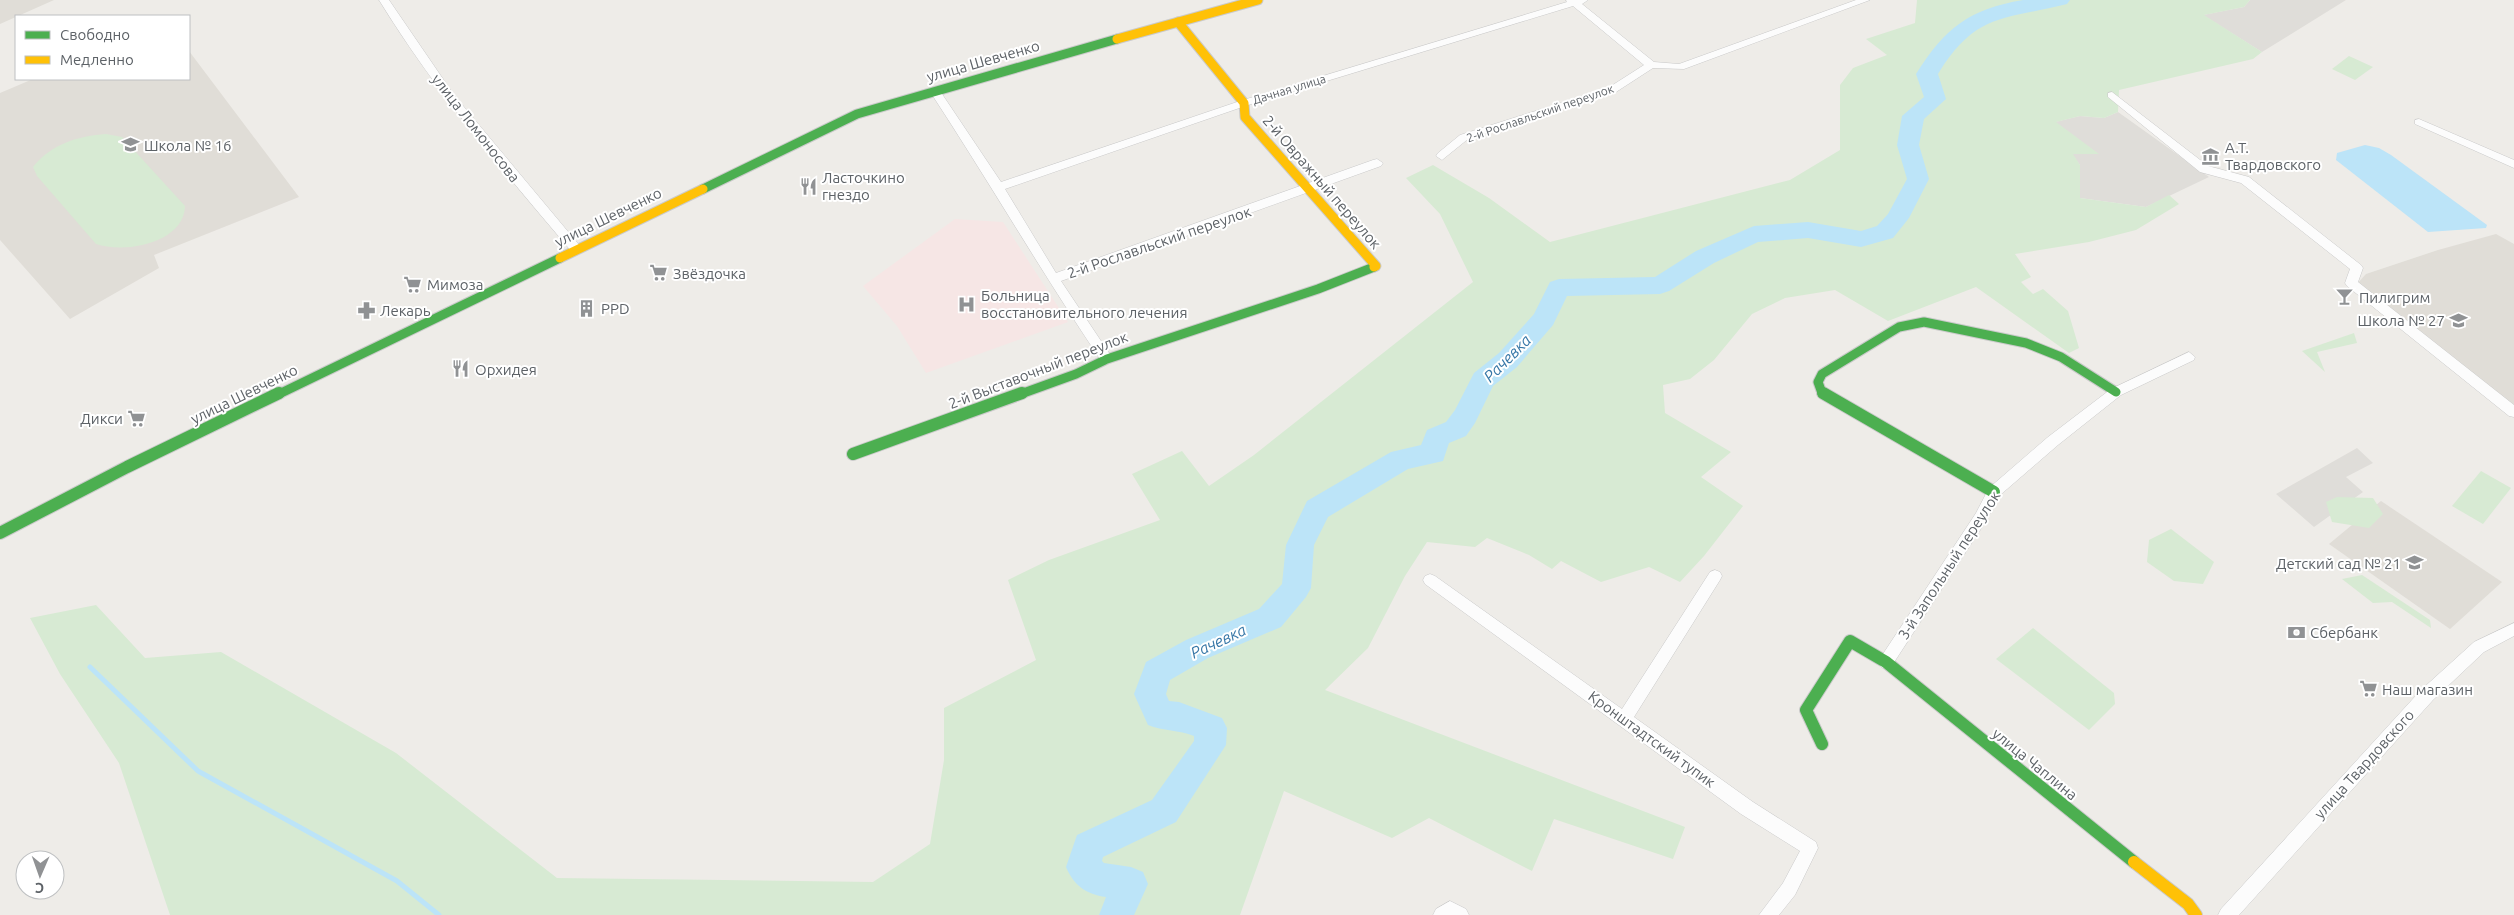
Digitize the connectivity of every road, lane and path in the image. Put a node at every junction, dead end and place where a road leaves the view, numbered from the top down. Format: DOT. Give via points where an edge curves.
graph roads {
  1 [pos="384,0"];
  2 [pos="1258,0"];
  3 [pos="1865,0"];
  4 [pos="1576,1"];
  5 [pos="1178,22"];
  6 [pos="1651,65"];
  7 [pos="934,90"];
  8 [pos="2112,95"];
  9 [pos="1244,103"];
  10 [pos="2419,122"];
  11 [pos="1442,156"];
  12 [pos="1377,163"];
  13 [pos="2514,164"];
  14 [pos="998,187"];
  15 [pos="1308,189"];
  16 [pos="576,249"];
  17 [pos="1376,266"];
  18 [pos="1053,279"];
  19 [pos="2189,357"];
  20 [pos="1107,359"];
  21 [pos="2116,392"];
  22 [pos="2514,412"];
  23 [pos="853,454"];
  24 [pos="1994,492"];
  25 [pos="0,533"];
  26 [pos="1715,576"];
  27 [pos="1430,580"];
  28 [pos="2514,629"];
  29 [pos="1886,662"];
  30 [pos="1624,719"];
  31 [pos="1822,744"];
  32 [pos="1442,915"];
  33 [pos="1460,915"];
  34 [pos="1768,915"];
  35 [pos="2196,915"];
  36 [pos="2227,915"];
  1 -- 16 [label="street, улица Ломоносова" via="473,128"];
  2 -- 5 [label="street, улица Шевченко"];
  3 -- 6 [label="street" via="1680,67"];
  4 -- 6 [label="street"];
  4 -- 9 [label="street, Дачная улица"];
  5 -- 7 [label="street, улица Шевченко"];
  5 -- 9 [label="street, 2-й Овражный переулок"];
  6 -- 11 [label="street, 2-й Рославльский переулок" via="1612,90 1464,137"];
  7 -- 14 [label="street"];
  7 -- 16 [label="street, улица Шевченко" via="857,114"];
  8 -- 22 [label="street" via="2204,169 2245,180 2357,268 2351,282"];
  9 -- 14 [label="street, Дачная улица"];
  9 -- 15 [label="street, 2-й Овражный переулок" via="1245,117"];
  10 -- 13 [label="street"];
  12 -- 15 [label="street, 2-й Рославльский переулок"];
  14 -- 18 [label="street"];
  15 -- 17 [label="street, 2-й Овражный переулок"];
  15 -- 18 [label="street, 2-й Рославльский переулок"];
  16 -- 25 [label="street, улица Шевченко" via="127,467"];
  17 -- 20 [label="street, 2-й Выставочный переулок" via="1318,289"];
  18 -- 20 [label="street"];
  19 -- 21 [label="street, 3-й Запольный переулок"];
  20 -- 23 [label="street, 2-й Выставочный переулок" via="1076,374"];
  21 -- 24 [label="street, 3-й Запольный переулок"];
  21 -- 24 [label="street" via="2061,357 2026,343 1924,322 1899,327 1822,374 1818,382 1822,393"];
  24 -- 29 [label="street, 3-й Запольный переулок"];
  26 -- 30 [label="street"];
  27 -- 30 [label="street, Кронштадтский тупик"];
  28 -- 36 [label="street, улица Твардовского" via="2479,647 2427,695"];
  29 -- 31 [label="street, улица Чаплина" via="1850,641 1806,710"];
  29 -- 35 [label="street, улица Чаплина" via="2046,794 2188,904"];
  30 -- 34 [label="street, Кронштадтский тупик" via="1747,808 1810,848 1789,889"];
  32 -- 33 [label="street" via="1450,910"];
}
